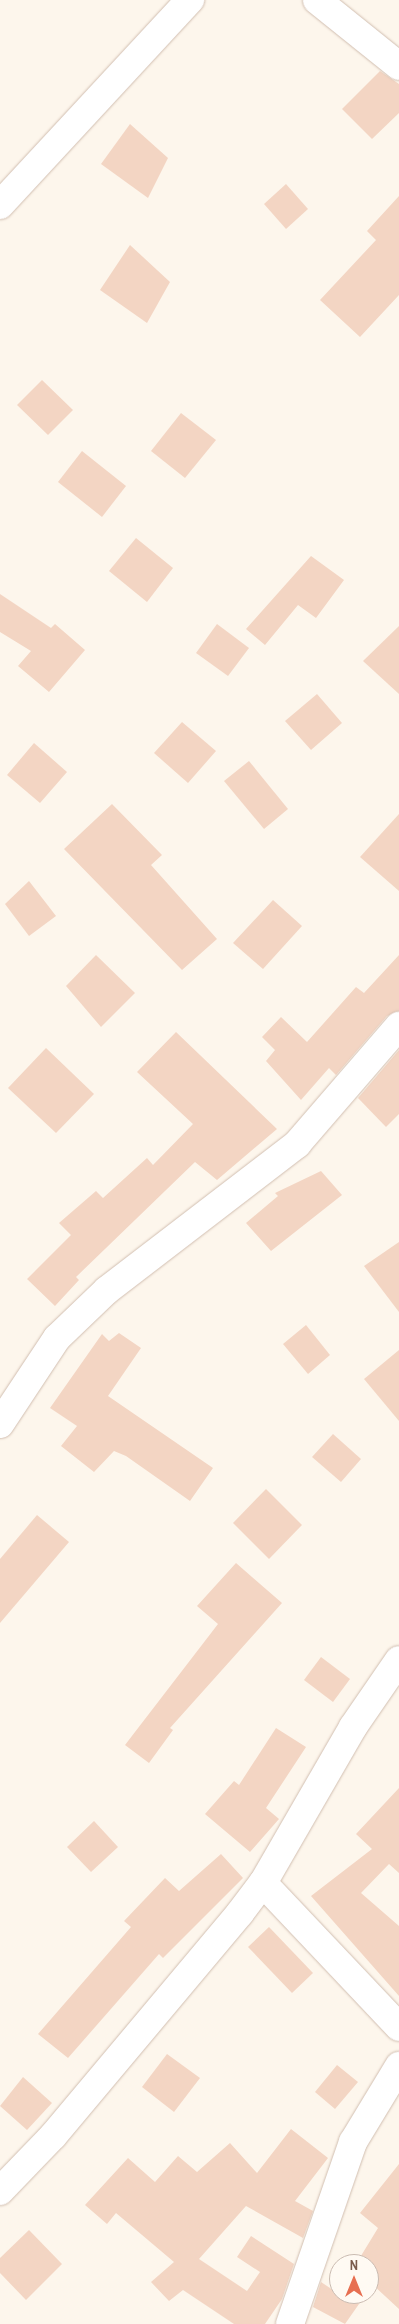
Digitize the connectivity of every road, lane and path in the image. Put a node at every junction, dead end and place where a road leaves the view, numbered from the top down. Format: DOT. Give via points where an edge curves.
graph roads {
  1 [pos="190,0"];
  2 [pos="317,0"];
  3 [pos="399,66"];
  4 [pos="0,205"];
  5 [pos="399,1026"];
  6 [pos="0,1424"];
  7 [pos="399,1660"];
  8 [pos="262,1883"];
  9 [pos="399,2027"];
  10 [pos="399,2066"];
  11 [pos="0,2191"];
  12 [pos="290,2324"];
  1 -- 4 [label="street"];
  2 -- 3 [label="street"];
  5 -- 6 [label="street" via="296,1144 107,1290 57,1338"];
  7 -- 8 [label="street" via="353,1727"];
  8 -- 9 [label="street"];
  8 -- 11 [label="street" via="59,2129"];
  10 -- 12 [label="street" via="353,2142"];
}
